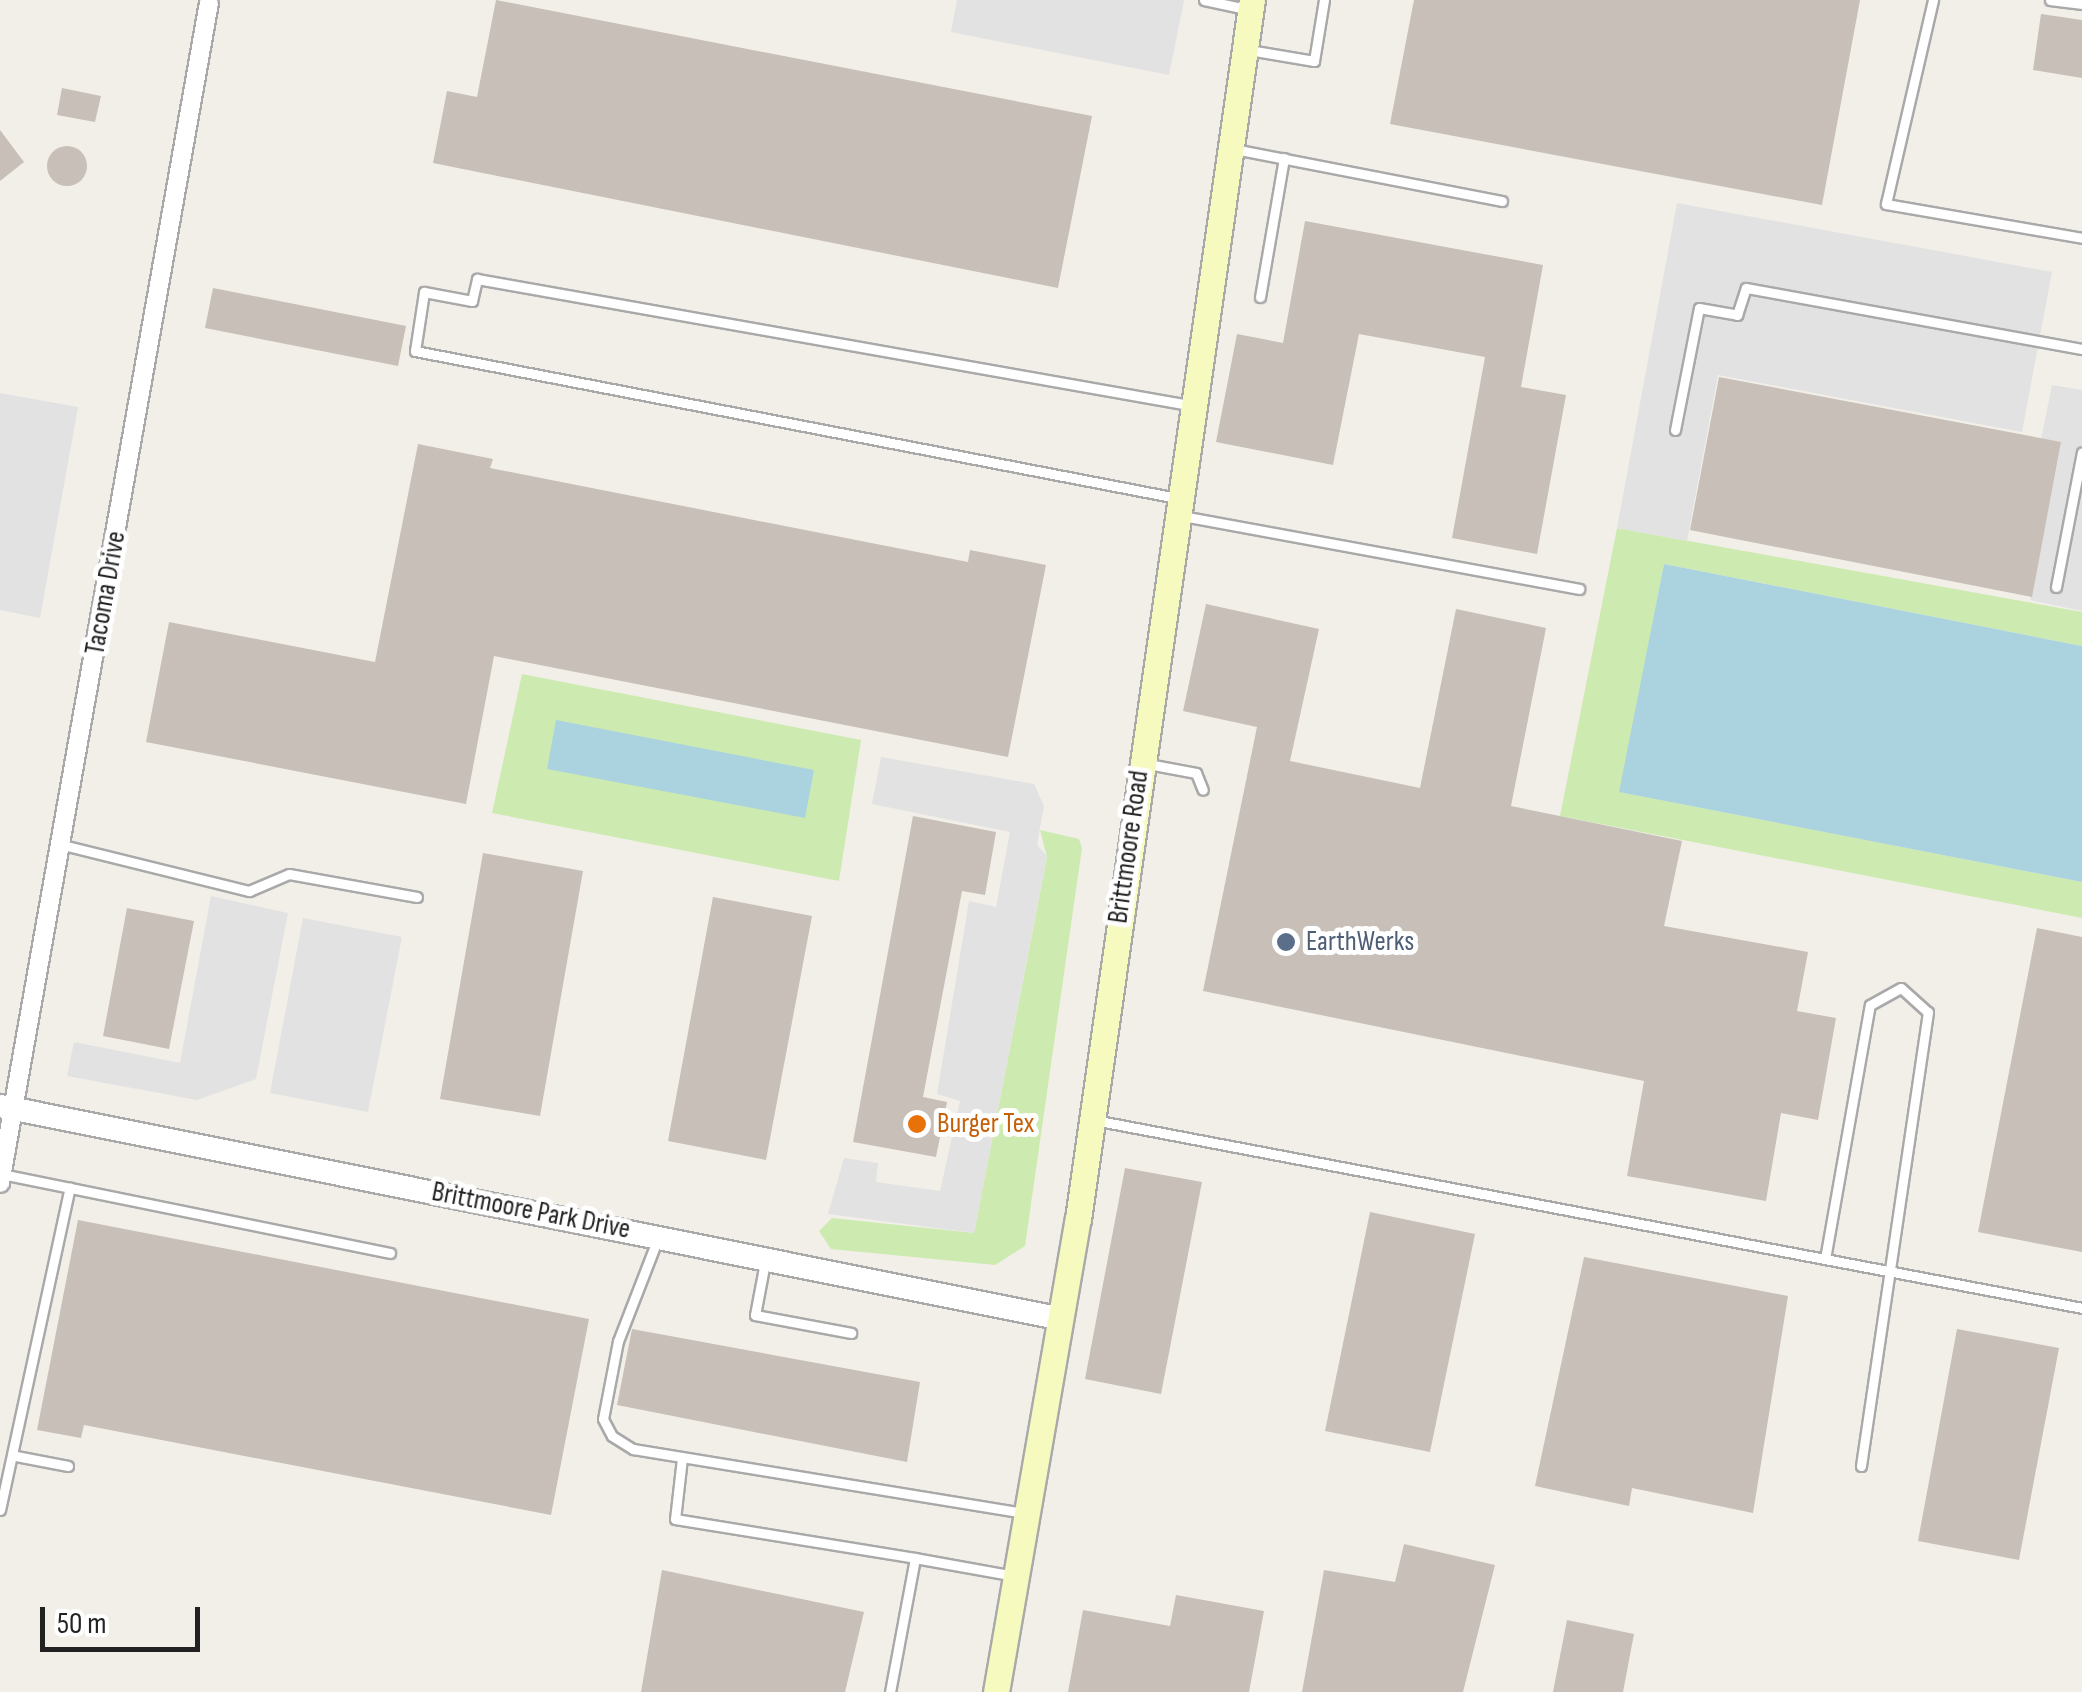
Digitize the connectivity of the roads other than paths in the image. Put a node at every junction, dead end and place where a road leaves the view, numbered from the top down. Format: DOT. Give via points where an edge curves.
graph roads {
  1 [pos="1204,0"];
  2 [pos="1324,0"];
  3 [pos="1932,0"];
  4 [pos="2050,0"];
  5 [pos="209,3"];
  6 [pos="2082,4"];
  7 [pos="1251,5"];
  8 [pos="1243,49"];
  9 [pos="1226,148"];
  10 [pos="1284,158"];
  11 [pos="1502,201"];
  12 [pos="2082,238"];
  13 [pos="1260,297"];
  14 [pos="2082,349"];
  15 [pos="1190,405"];
  16 [pos="1675,430"];
  17 [pos="2082,452"];
  18 [pos="1176,507"];
  19 [pos="2056,587"];
  20 [pos="1579,589"];
  21 [pos="1140,762"];
  22 [pos="1203,790"];
  23 [pos="63,845"];
  24 [pos="417,897"];
  25 [pos="8,1108"];
  26 [pos="1092,1120"];
  27 [pos="1,1178"];
  28 [pos="70,1187"];
  29 [pos="658,1236"];
  30 [pos="390,1253"];
  31 [pos="765,1259"];
  32 [pos="1826,1259"];
  33 [pos="1887,1270"];
  34 [pos="2082,1308"];
  35 [pos="1062,1319"];
  36 [pos="850,1333"];
  37 [pos="16,1456"];
  38 [pos="682,1458"];
  39 [pos="68,1466"];
  40 [pos="1861,1466"];
  41 [pos="0,1510"];
  42 [pos="1030,1514"];
  43 [pos="915,1558"];
  44 [pos="1018,1577"];
  45 [pos="890,1692"];
  46 [pos="996,1692"];
  1 -- 7 [label="lane"];
  2 -- 8 [label="lane" via="1314,61"];
  3 -- 12 [label="lane" via="1886,204"];
  4 -- 6 [label="lane"];
  5 -- 23 [label="street, Tacoma Drive"];
  7 -- 8 [label="main road, Brittmoore Road"];
  8 -- 9 [label="main road, Brittmoore Road"];
  9 -- 10 [label="lane"];
  9 -- 15 [label="main road, Brittmoore Road"];
  10 -- 11 [label="lane"];
  10 -- 13 [label="lane"];
  14 -- 16 [label="lane" via="1746,288 1736,315 1699,308"];
  15 -- 18 [label="main road, Brittmoore Road"];
  15 -- 18 [label="lane" via="476,279 472,302 424,292 415,351"];
  17 -- 19 [label="lane"];
  18 -- 20 [label="lane"];
  18 -- 21 [label="main road, Brittmoore Road"];
  21 -- 22 [label="lane" via="1196,773"];
  21 -- 26 [label="main road, Brittmoore Road"];
  23 -- 24 [label="lane" via="249,891 289,874"];
  23 -- 25 [label="street, Tacoma Drive"];
  25 -- 27 [label="street, Tacoma Drive"];
  25 -- 29 [label="street, Brittmoore Park Drive"];
  26 -- 32 [label="lane"];
  26 -- 35 [label="main road, Brittmoore Road"];
  27 -- 28 [label="lane"];
  28 -- 30 [label="lane"];
  28 -- 37 [label="lane"];
  29 -- 31 [label="street, Brittmoore Park Drive"];
  29 -- 38 [label="lane" via="625,1315 604,1419 634,1449"];
  31 -- 35 [label="street, Brittmoore Park Drive"];
  31 -- 36 [label="lane" via="755,1315"];
  32 -- 33 [label="lane"];
  32 -- 33 [label="lane" via="1870,1005 1902,988 1928,1012"];
  33 -- 34 [label="lane"];
  33 -- 40 [label="lane"];
  35 -- 42 [label="main road, Brittmoore Road"];
  37 -- 39 [label="lane"];
  37 -- 41 [label="lane"];
  38 -- 42 [label="lane"];
  38 -- 43 [label="lane" via="674,1520"];
  42 -- 44 [label="main road, Brittmoore Road"];
  43 -- 44 [label="lane"];
  43 -- 45 [label="lane"];
  44 -- 46 [label="main road, Brittmoore Road"];
}
